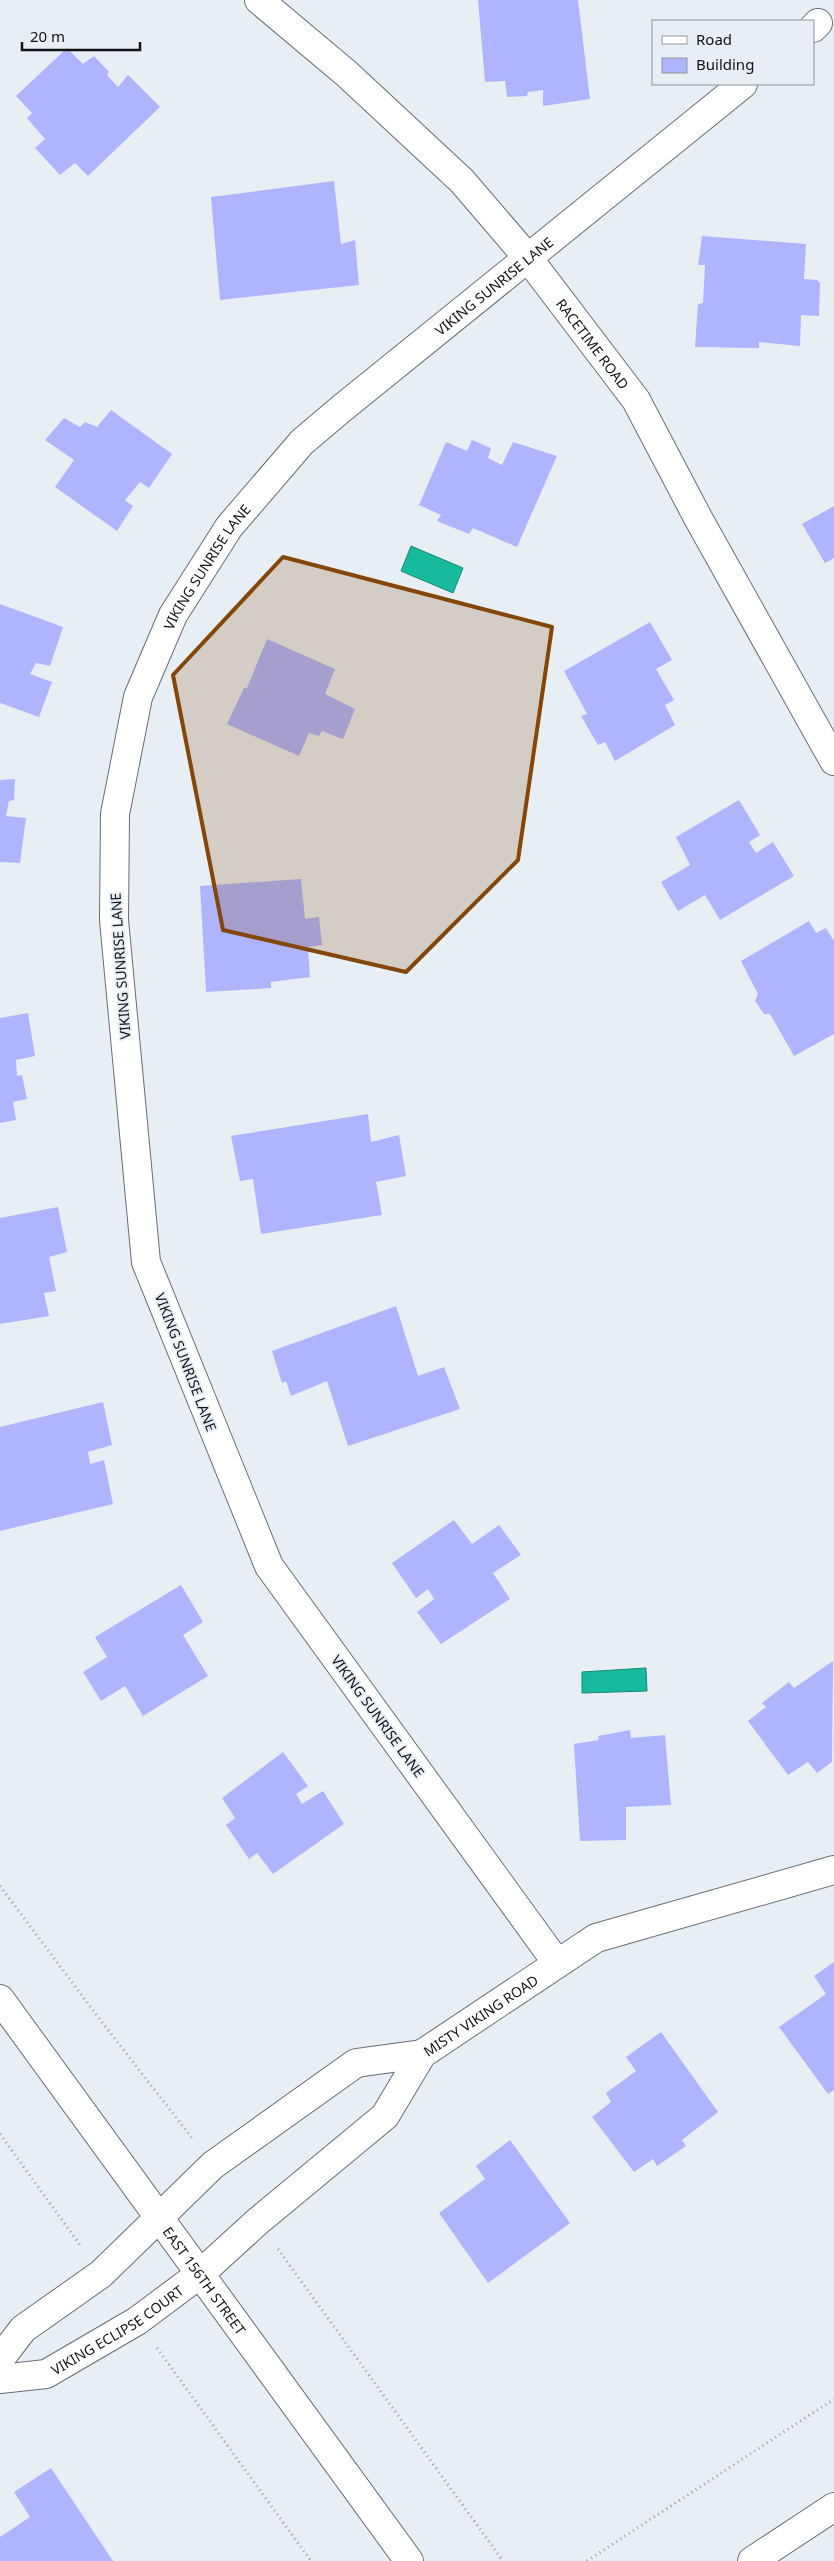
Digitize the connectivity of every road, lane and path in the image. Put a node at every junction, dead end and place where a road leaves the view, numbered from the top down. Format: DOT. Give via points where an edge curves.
graph roads {
  1 [pos="259,0"];
  2 [pos="742,85"];
  3 [pos="528,258"];
  4 [pos="834,761"];
  5 [pos="834,1870"];
  6 [pos="557,1963"];
  7 [pos="0,1999"];
  8 [pos="422,2054"];
  9 [pos="159,2219"];
  10 [pos="200,2274"];
  11 [pos="0,2359"];
  12 [pos="0,2379"];
  13 [pos="834,2399"];
  14 [pos="834,2508"];
  15 [pos="409,2561"];
  16 [pos="587,2561"];
  17 [pos="752,2561"];
  1 -- 3 [label="street, RACETIME ROAD" via="347,74 462,181"];
  2 -- 3 [label="street, VIKING SUNRISE LANE"];
  3 -- 4 [label="street, RACETIME ROAD" via="636,400"];
  3 -- 6 [label="street, VIKING SUNRISE LANE" via="302,442 229,527 173,615 138,697 117,805 114,920 146,1262 269,1566"];
  5 -- 6 [label="street, MISTY VIKING ROAD" via="596,1938"];
  6 -- 8 [label="street, MISTY VIKING ROAD"];
  7 -- 9 [label="street, EAST 156TH STREET"];
  8 -- 9 [label="street" via="356,2063 213,2165"];
  8 -- 10 [label="street, MISTY VIKING ROAD" via="385,2116 257,2222"];
  9 -- 10 [label="street, EAST 156TH STREET"];
  9 -- 11 [label="street" via="101,2274 23,2329"];
  10 -- 12 [label="street, VIKING ECLIPSE COURT" via="137,2321 46,2374"];
  10 -- 15 [label="street, EAST 156TH STREET"];
  13 -- 16 [label="path"];
  14 -- 17 [label="street"];
}
